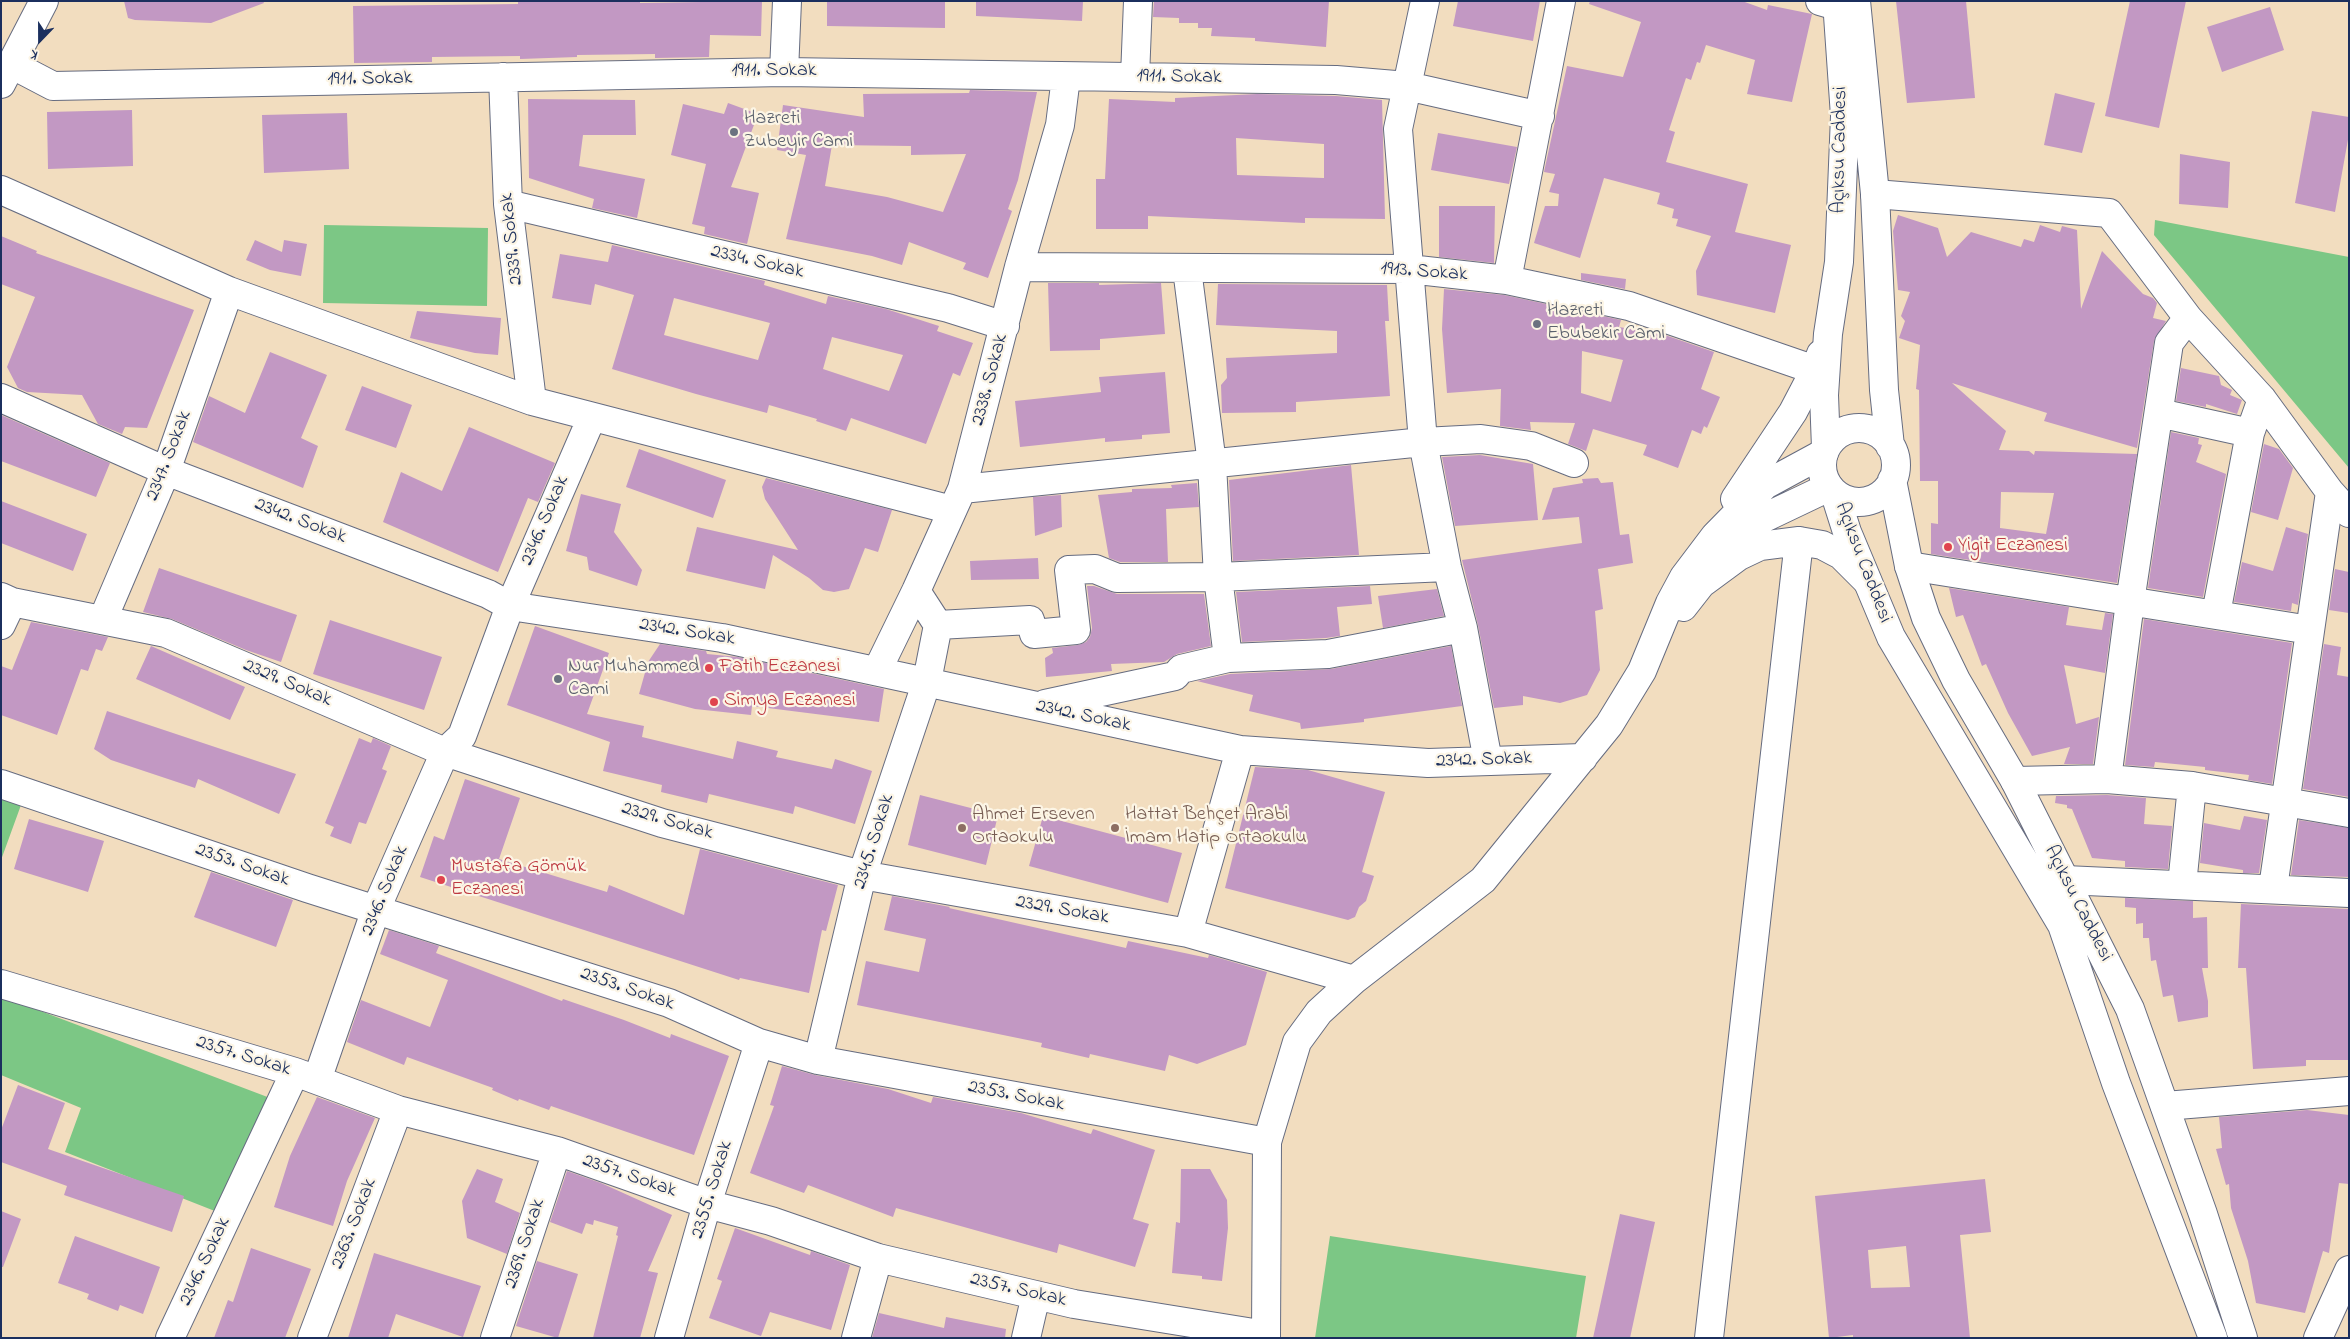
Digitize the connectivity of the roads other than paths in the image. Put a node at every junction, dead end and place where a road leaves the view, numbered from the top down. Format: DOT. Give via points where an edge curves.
graph roads {
  1 [pos="44,1"];
  2 [pos="787,1"];
  3 [pos="1138,1"];
  4 [pos="1425,1"];
  5 [pos="1562,1"];
  6 [pos="1838,2"];
  7 [pos="784,72"];
  8 [pos="6,74"];
  9 [pos="1066,76"];
  10 [pos="503,77"];
  11 [pos="1135,77"];
  12 [pos="1407,86"];
  13 [pos="1540,116"];
  14 [pos="1,190"];
  15 [pos="1875,194"];
  16 [pos="508,204"];
  17 [pos="1020,267"];
  18 [pos="1187,269"];
  19 [pos="1409,269"];
  20 [pos="1507,280"];
  21 [pos="229,290"];
  22 [pos="2188,318"];
  23 [pos="1005,326"];
  24 [pos="1828,334"];
  25 [pos="1815,370"];
  26 [pos="1,398"];
  27 [pos="2262,399"];
  28 [pos="532,400"];
  29 [pos="2159,413"];
  30 [pos="592,417"];
  31 [pos="2250,432"];
  32 [pos="1423,442"];
  33 [pos="1890,446"];
  34 [pos="1825,450"];
  35 [pos="1574,463"];
  36 [pos="1212,464"];
  37 [pos="166,471"];
  38 [pos="1892,480"];
  39 [pos="1832,490"];
  40 [pos="2330,492"];
  41 [pos="957,500"];
  42 [pos="2349,513"];
  43 [pos="1715,536"];
  44 [pos="1799,541"];
  45 [pos="1908,566"];
  46 [pos="1447,567"];
  47 [pos="1218,577"];
  48 [pos="1684,577"];
  49 [pos="1867,581"];
  50 [pos="916,592"];
  51 [pos="2130,602"];
  52 [pos="510,606"];
  53 [pos="5,608"];
  54 [pos="2216,614"];
  55 [pos="103,619"];
  56 [pos="938,625"];
  57 [pos="1463,628"];
  58 [pos="2310,630"];
  59 [pos="1228,658"];
  60 [pos="877,671"];
  61 [pos="1642,671"];
  62 [pos="927,681"];
  63 [pos="1034,707"];
  64 [pos="1240,750"];
  65 [pos="445,752"];
  66 [pos="1583,758"];
  67 [pos="1488,761"];
  68 [pos="2107,779"];
  69 [pos="2016,781"];
  70 [pos="1,784"];
  71 [pos="2192,786"];
  72 [pos="2286,802"];
  73 [pos="2349,813"];
  74 [pos="862,875"];
  75 [pos="2065,880"];
  76 [pos="2182,885"];
  77 [pos="2273,888"];
  78 [pos="2349,893"];
  79 [pos="376,909"];
  80 [pos="1188,933"];
  81 [pos="1354,980"];
  82 [pos="1,984"];
  83 [pos="759,1043"];
  84 [pos="818,1060"];
  85 [pos="295,1072"];
  86 [pos="2349,1091"];
  87 [pos="2165,1106"];
  88 [pos="398,1110"];
  89 [pos="1267,1142"];
  90 [pos="557,1151"];
  91 [pos="707,1204"];
  92 [pos="878,1258"];
  93 [pos="2349,1270"];
  94 [pos="1036,1295"];
  95 [pos="1266,1337"];
  96 [pos="170,1338"];
  97 [pos="312,1338"];
  98 [pos="495,1338"];
  99 [pos="670,1338"];
  100 [pos="856,1338"];
  101 [pos="1026,1338"];
  102 [pos="1709,1338"];
  103 [pos="2213,1338"];
  104 [pos="2243,1338"];
  105 [pos="2318,1338"];
  1 -- 8 [label="street"];
  2 -- 7 [label="street"];
  3 -- 11 [label="street"];
  4 -- 12 [label="street"];
  5 -- 13 [label="street"];
  6 -- 15 [label="street, Açıksu Caddesi"];
  6 -- 24 [label="street, Açıksu Caddesi" via="1845,116 1839,262"];
  7 -- 9 [label="street, 1911. Sokak"];
  7 -- 10 [label="street, 1911. Sokak"];
  8 -- 10 [label="street, 1911. Sokak" via="53,86"];
  9 -- 11 [label="street, 1911. Sokak"];
  9 -- 17 [label="street, 2338. Sokak" via="1060,125"];
  10 -- 16 [label="street, 2339. Sokak"];
  11 -- 12 [label="street, 1911. Sokak" via="1336,80"];
  12 -- 13 [label="street, 1911. Sokak"];
  12 -- 19 [label="street" via="1398,129"];
  13 -- 20 [label="street"];
  14 -- 21 [label="street"];
  15 -- 22 [label="street" via="2109,213"];
  15 -- 33 [label="street, Açıksu Caddesi" via="1884,390"];
  16 -- 23 [label="street, 2334. Sokak" via="948,308"];
  16 -- 28 [label="street, 2339. Sokak"];
  17 -- 18 [label="street, 1913. Sokak"];
  17 -- 23 [label="street, 2338. Sokak"];
  18 -- 19 [label="street, 1913. Sokak"];
  18 -- 36 [label="street"];
  19 -- 20 [label="street, 1913. Sokak"];
  19 -- 32 [label="street"];
  20 -- 25 [label="street, 1913. Sokak" via="1629,306"];
  21 -- 28 [label="street"];
  21 -- 37 [label="street, 2347. Sokak"];
  22 -- 27 [label="street"];
  22 -- 29 [label="street" via="2169,343"];
  23 -- 41 [label="street, 2338. Sokak"];
  24 -- 25 [label="street"];
  24 -- 34 [label="street, Açıksu Caddesi"];
  25 -- 43 [label="street" via="1793,412 1742,487"];
  26 -- 37 [label="street, 2342. Sokak"];
  27 -- 31 [label="street"];
  27 -- 40 [label="street"];
  28 -- 30 [label="street"];
  29 -- 31 [label="street"];
  29 -- 51 [label="street"];
  30 -- 41 [label="street"];
  30 -- 52 [label="street, 2346. Sokak"];
  31 -- 54 [label="street"];
  32 -- 35 [label="street" via="1489,440 1532,446"];
  32 -- 36 [label="street"];
  32 -- 46 [label="street"];
  33 -- 34 [label="street" via="1879,434 1857,428 1834,437"];
  33 -- 38 [label="street" via="1896,464"];
  34 -- 39 [label="street" via="1822,472"];
  34 -- 43 [label="street" via="1765,485"];
  36 -- 41 [label="street"];
  36 -- 47 [label="street"];
  37 -- 52 [label="street, 2342. Sokak" via="488,594"];
  37 -- 55 [label="street, 2347. Sokak"];
  38 -- 39 [label="street" via="1881,495 1859,502 1846,500"];
  38 -- 45 [label="street, Açıksu Caddesi"];
  39 -- 48 [label="street" via="1744,528 1717,545"];
  39 -- 49 [label="street, Açıksu Caddesi"];
  40 -- 42 [label="street"];
  40 -- 58 [label="street"];
  41 -- 50 [label="street, 2338. Sokak"];
  43 -- 48 [label="street"];
  44 -- 49 [label="street" via="1822,545 1841,556"];
  44 -- 61 [label="street" via="1760,546 1716,570 1685,603"];
  44 -- 102 [label="street"];
  45 -- 51 [label="street"];
  45 -- 69 [label="street, Açıksu Caddesi" via="1926,618 1956,680"];
  46 -- 47 [label="street"];
  46 -- 57 [label="street"];
  47 -- 56 [label="street" via="1118,578 1095,569 1069,570 1076,630 1034,634 1030,620"];
  47 -- 59 [label="street"];
  48 -- 61 [label="street"];
  49 -- 103 [label="street, Açıksu Caddesi" via="1891,637 2062,925 2116,1083"];
  50 -- 56 [label="street"];
  50 -- 60 [label="street, 2338. Sokak"];
  51 -- 54 [label="street"];
  51 -- 68 [label="street"];
  52 -- 60 [label="street, 2342. Sokak" via="722,638"];
  52 -- 65 [label="street, 2346. Sokak" via="462,736"];
  53 -- 55 [label="street, 2329. Sokak"];
  54 -- 58 [label="street"];
  55 -- 65 [label="street, 2329. Sokak" via="166,633"];
  56 -- 62 [label="street, 2345. Sokak"];
  57 -- 59 [label="street" via="1328,654"];
  57 -- 67 [label="street"];
  58 -- 72 [label="street"];
  59 -- 63 [label="street" via="1181,669 1175,676"];
  60 -- 62 [label="street, 2342. Sokak"];
  61 -- 66 [label="street" via="1609,725"];
  62 -- 63 [label="street, 2342. Sokak"];
  62 -- 74 [label="street, 2345. Sokak"];
  63 -- 64 [label="street, 2342. Sokak"];
  64 -- 67 [label="street, 2342. Sokak" via="1428,763"];
  64 -- 80 [label="street"];
  65 -- 74 [label="street, 2329. Sokak" via="662,823"];
  65 -- 79 [label="street, 2346. Sokak"];
  66 -- 67 [label="street, 2342. Sokak"];
  66 -- 81 [label="street" via="1484,880"];
  68 -- 69 [label="street"];
  68 -- 71 [label="street"];
  69 -- 75 [label="street, Açıksu Caddesi"];
  70 -- 79 [label="street, 2353. Sokak"];
  71 -- 72 [label="street"];
  71 -- 76 [label="street"];
  72 -- 73 [label="street"];
  72 -- 77 [label="street"];
  74 -- 80 [label="street, 2329. Sokak"];
  74 -- 84 [label="street, 2345. Sokak"];
  75 -- 76 [label="street"];
  75 -- 87 [label="street, Açıksu Caddesi" via="2130,1009"];
  76 -- 77 [label="street"];
  77 -- 78 [label="street"];
  79 -- 83 [label="street, 2353. Sokak" via="669,1003"];
  79 -- 85 [label="street, 2346. Sokak" via="317,1080"];
  80 -- 81 [label="street, 2329. Sokak"];
  81 -- 89 [label="street" via="1319,1012 1297,1042"];
  82 -- 85 [label="street, 2357. Sokak"];
  83 -- 84 [label="street, 2353. Sokak"];
  83 -- 91 [label="street, 2355. Sokak"];
  84 -- 89 [label="street, 2353. Sokak"];
  85 -- 88 [label="street, 2357. Sokak"];
  85 -- 96 [label="street, 2346. Sokak"];
  86 -- 87 [label="street"];
  87 -- 104 [label="street, Açıksu Caddesi" via="2204,1214"];
  88 -- 90 [label="street, 2357. Sokak"];
  88 -- 97 [label="street, 2363. Sokak"];
  89 -- 95 [label="street"];
  90 -- 91 [label="street, 2357. Sokak"];
  90 -- 98 [label="street, 2369. Sokak"];
  91 -- 92 [label="street, 2357. Sokak" via="771,1221"];
  91 -- 99 [label="street, 2355. Sokak"];
  92 -- 94 [label="street, 2357. Sokak"];
  92 -- 100 [label="street"];
  93 -- 105 [label="street"];
  94 -- 95 [label="street, 2357. Sokak"];
  94 -- 101 [label="street"];
}
